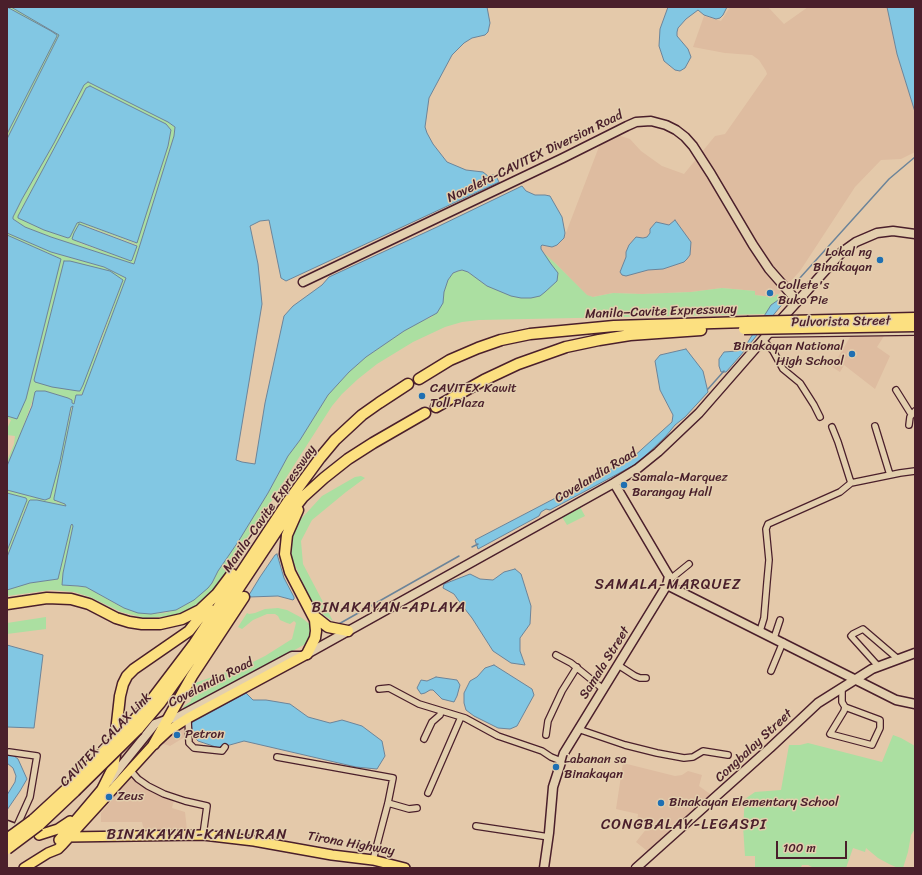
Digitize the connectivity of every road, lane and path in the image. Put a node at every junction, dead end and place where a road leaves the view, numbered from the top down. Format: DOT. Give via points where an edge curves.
graph roads {
  1 [pos="915,234"];
  2 [pos="303,282"];
  3 [pos="795,299"];
  4 [pos="915,318"];
  5 [pos="746,325"];
  6 [pos="915,326"];
  7 [pos="915,332"];
  8 [pos="765,337"];
  9 [pos="418,379"];
  10 [pos="408,384"];
  11 [pos="896,390"];
  12 [pos="436,407"];
  13 [pos="913,412"];
  14 [pos="425,413"];
  15 [pos="820,417"];
  16 [pos="909,425"];
  17 [pos="875,426"];
  18 [pos="832,427"];
  19 [pos="915,471"];
  20 [pos="308,472"];
  21 [pos="890,475"];
  22 [pos="614,483"];
  23 [pos="851,483"];
  24 [pos="304,497"];
  25 [pos="689,564"];
  26 [pos="667,583"];
  27 [pos="218,594"];
  28 [pos="236,594"];
  29 [pos="7,604"];
  30 [pos="314,616"];
  31 [pos="780,620"];
  32 [pos="348,631"];
  33 [pos="760,631"];
  34 [pos="774,638"];
  35 [pos="783,642"];
  36 [pos="915,653"];
  37 [pos="304,655"];
  38 [pos="556,655"];
  39 [pos="898,659"];
  40 [pos="618,665"];
  41 [pos="878,666"];
  42 [pos="577,667"];
  43 [pos="772,671"];
  44 [pos="646,678"];
  45 [pos="856,679"];
  46 [pos="842,688"];
  47 [pos="379,689"];
  48 [pos="603,689"];
  49 [pos="915,704"];
  50 [pos="844,707"];
  51 [pos="441,711"];
  52 [pos="461,717"];
  53 [pos="188,718"];
  54 [pos="166,720"];
  55 [pos="578,729"];
  56 [pos="116,732"];
  57 [pos="546,735"];
  58 [pos="424,739"];
  59 [pos="154,744"];
  60 [pos="225,746"];
  61 [pos="9,752"];
  62 [pos="115,755"];
  63 [pos="728,755"];
  64 [pos="276,757"];
  65 [pos="561,761"];
  66 [pos="130,770"];
  67 [pos="103,788"];
  68 [pos="428,793"];
  69 [pos="388,803"];
  70 [pos="84,808"];
  71 [pos="417,808"];
  72 [pos="7,825"];
  73 [pos="476,826"];
  74 [pos="37,827"];
  75 [pos="16,828"];
  76 [pos="203,835"];
  77 [pos="66,836"];
  78 [pos="549,837"];
  79 [pos="7,839"];
  80 [pos="7,849"];
  81 [pos="371,862"];
  82 [pos="24,868"];
  83 [pos="405,868"];
  84 [pos="544,868"];
  85 [pos="636,868"];
  1 -- 3 [label="main road, Covelandia Road" via="882,232 856,242 836,257"];
  2 -- 3 [label="main road, Noveleta-CAVITEX Diversion Road" via="627,126 645,121 671,127 689,142 712,174 753,245"];
  3 -- 8 [label="main road, Covelandia Road"];
  4 -- 5 [label="highway, Manila–Cavite Expressway, bridge"];
  5 -- 6 [label="highway, Manila–Cavite Expressway, bridge"];
  5 -- 9 [label="highway, Manila–Cavite Expressway" via="614,326 530,334 478,348 450,360"];
  5 -- 12 [label="highway, Manila–Cavite Expressway" via="642,333 566,347 533,358 484,380"];
  7 -- 8 [label="street, Pulvorista Street"];
  8 -- 15 [label="street" via="783,369 800,383 809,395"];
  8 -- 22 [label="main road, Covelandia Road" via="699,413 658,452"];
  10 -- 20 [label="highway, Manila–Cavite Expressway" via="356,420"];
  11 -- 13 [label="street"];
  13 -- 16 [label="street" via="908,421"];
  14 -- 24 [label="highway, Manila–Cavite Expressway" via="348,459"];
  17 -- 21 [label="street"];
  18 -- 23 [label="street"];
  19 -- 21 [label="street"];
  20 -- 27 [label="highway" via="282,498"];
  20 -- 28 [label="highway, Manila–Cavite Expressway" via="264,537"];
  21 -- 23 [label="street"];
  22 -- 26 [label="main road" via="669,576"];
  22 -- 32 [label="main road, Covelandia Road"];
  23 -- 33 [label="street" via="840,492 768,524 766,528 769,560 764,618"];
  24 -- 28 [label="highway, Manila–Cavite Expressway" via="281,525"];
  24 -- 30 [label="highway" via="287,535 285,554 290,572"];
  25 -- 26 [label="street"];
  26 -- 33 [label="main road"];
  26 -- 40 [label="main road, Samala Street"];
  27 -- 29 [label="highway" via="191,615 156,624 124,621 89,604 71,599 48,598"];
  27 -- 56 [label="highway" via="189,631 127,676 120,696"];
  28 -- 54 [label="highway"];
  28 -- 74 [label="highway, CAVITEX–CALAX Link, bridge" via="177,666 134,727"];
  30 -- 32 [label="highway" via="328,627"];
  30 -- 37 [label="highway" via="315,638"];
  31 -- 34 [label="street"];
  32 -- 37 [label="main road, Covelandia Road"];
  33 -- 34 [label="main road"];
  34 -- 35 [label="main road"];
  35 -- 43 [label="street"];
  35 -- 45 [label="main road"];
  36 -- 39 [label="main road, Congbalay Street"];
  37 -- 53 [label="main road, Covelandia Road"];
  37 -- 54 [label="main road, Covelandia Road" via="292,656 178,717"];
  38 -- 42 [label="street"];
  39 -- 41 [label="main road, Congbalay Street"];
  39 -- 41 [label="street" via="863,629 852,634 851,636"];
  40 -- 44 [label="street" via="635,676"];
  40 -- 48 [label="main road, Samala Street"];
  41 -- 45 [label="main road, Congbalay Street"];
  42 -- 48 [label="street"];
  42 -- 57 [label="street" via="548,721"];
  45 -- 46 [label="main road, Congbalay Street"];
  45 -- 49 [label="main road" via="896,700"];
  46 -- 50 [label="street"];
  46 -- 85 [label="main road, Congbalay Street" via="818,703"];
  47 -- 51 [label="street" via="389,688 411,701"];
  48 -- 55 [label="main road, Samala Street"];
  50 -- 50 [label="street" via="830,734 872,745 880,728 880,720"];
  51 -- 52 [label="street"];
  51 -- 58 [label="street"];
  52 -- 65 [label="street" via="498,736 542,751"];
  52 -- 68 [label="street"];
  53 -- 59 [label="main road, Covelandia Road"];
  53 -- 60 [label="street" via="189,743 194,748 222,751"];
  54 -- 59 [label="highway"];
  54 -- 67 [label="main road, Covelandia Road" via="156,724 149,731"];
  55 -- 63 [label="street" via="625,745 684,758 704,752"];
  55 -- 65 [label="main road, Samala Street"];
  59 -- 66 [label="main road, Covelandia Road"];
  61 -- 75 [label="street" via="37,756 30,797"];
  62 -- 67 [label="highway" via="113,768"];
  64 -- 69 [label="street" via="392,778"];
  65 -- 78 [label="main road, Samala Street" via="553,787"];
  66 -- 76 [label="street" via="138,779 164,794 207,806"];
  66 -- 77 [label="main road, Covelandia Road"];
  67 -- 70 [label="main road, Covelandia Road"];
  69 -- 71 [label="street" via="409,809"];
  69 -- 81 [label="street"];
  70 -- 74 [label="main road" via="61,828 51,832"];
  70 -- 77 [label="main road, Covelandia Road"];
  72 -- 75 [label="main road, Tirona Highway"];
  73 -- 78 [label="street"];
  74 -- 75 [label="main road, Tirona Highway"];
  74 -- 77 [label="main road, Tirona Highway"];
  74 -- 79 [label="highway, CAVITEX–CALAX Link, bridge"];
  74 -- 80 [label="highway, CAVITEX–CALAX Link, bridge"];
  76 -- 77 [label="main road, Tirona Highway"];
  76 -- 81 [label="main road, Tirona Highway" via="254,840"];
  77 -- 82 [label="main road" via="48,853"];
  78 -- 84 [label="main road, Samala Street"];
  81 -- 83 [label="main road, Tirona Highway"];
}
